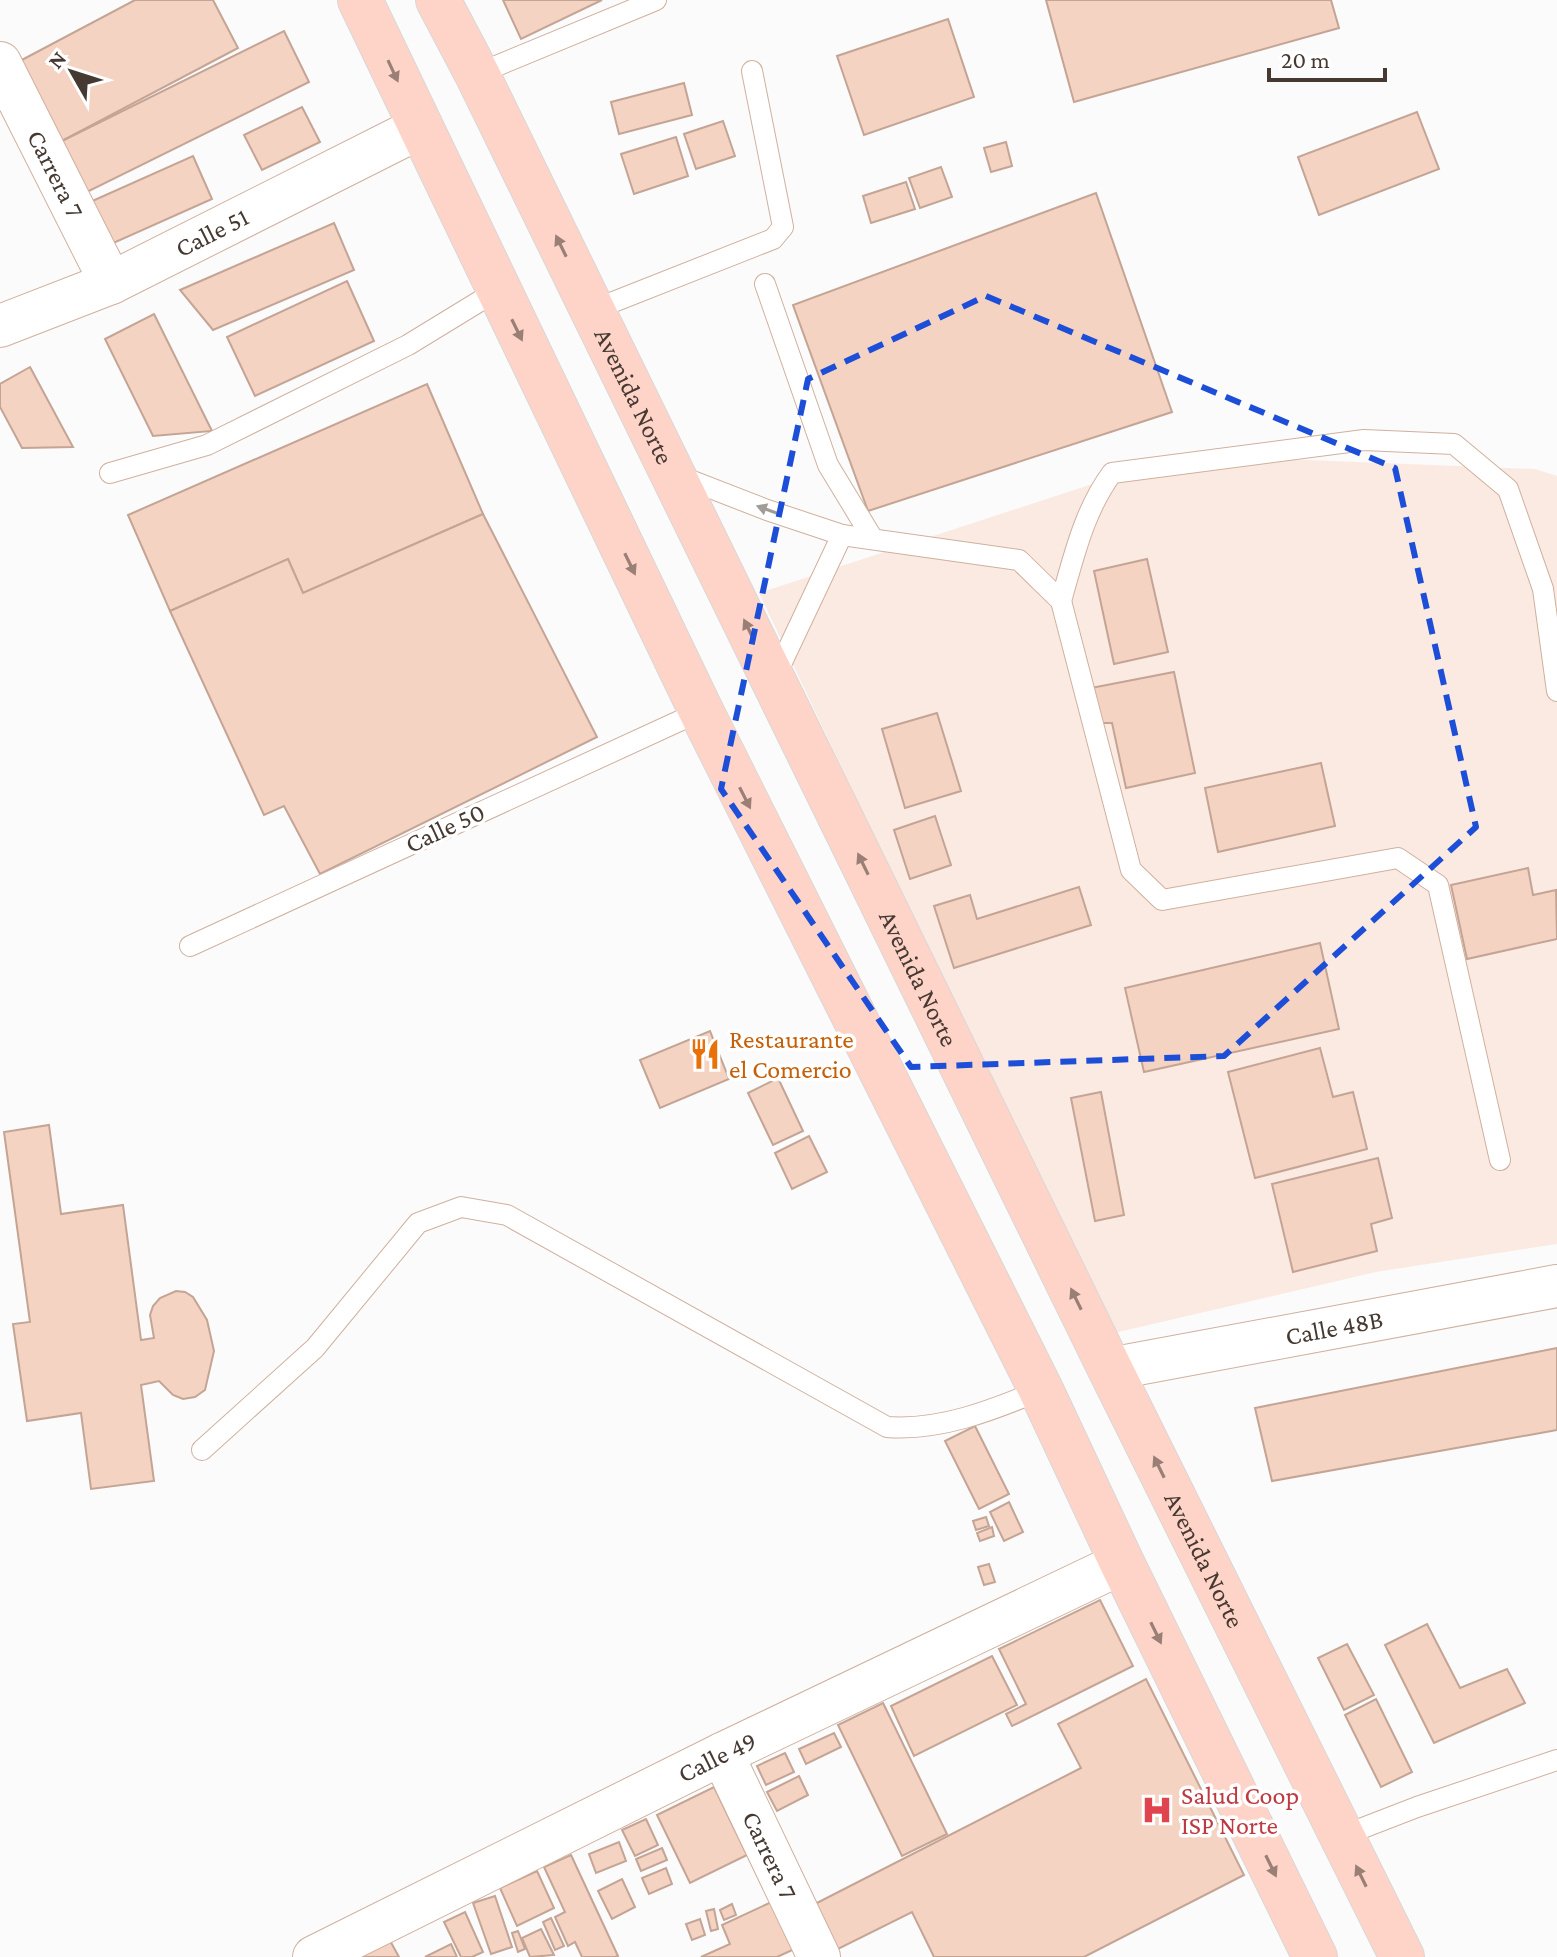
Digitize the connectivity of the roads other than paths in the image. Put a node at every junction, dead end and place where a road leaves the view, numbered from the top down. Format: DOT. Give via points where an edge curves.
graph roads {
  1 [pos="360,0"];
  2 [pos="438,0"];
  3 [pos="656,0"];
  4 [pos="0,63"];
  5 [pos="752,71"];
  6 [pos="477,74"];
  7 [pos="419,128"];
  8 [pos="111,283"];
  9 [pos="765,284"];
  10 [pos="498,290"];
  11 [pos="593,310"];
  12 [pos="0,326"];
  13 [pos="110,473"];
  14 [pos="672,473"];
  15 [pos="842,535"];
  16 [pos="873,539"];
  17 [pos="1061,601"];
  18 [pos="773,680"];
  19 [pos="1557,691"];
  20 [pos="701,711"];
  21 [pos="190,946"];
  22 [pos="1500,1160"];
  23 [pos="1557,1286"];
  24 [pos="1110,1369"];
  25 [pos="1041,1390"];
  26 [pos="202,1450"];
  27 [pos="1122,1563"];
  28 [pos="722,1754"];
  29 [pos="1557,1760"];
  30 [pos="1342,1836"];
  31 [pos="318,1956"];
  32 [pos="819,1957"];
  33 [pos="1315,1957"];
  34 [pos="1402,1957"];
  1 -- 7 [label="main road, one-way"];
  2 -- 6 [label="main road, Avenida Norte"];
  3 -- 6 [label="lane"];
  4 -- 8 [label="street, Carrera 7"];
  5 -- 11 [label="lane" via="783,227 773,239"];
  11 -- 6 [label="main road, Avenida Norte, one-way"];
  7 -- 8 [label="street, Calle 51"];
  7 -- 10 [label="main road"];
  8 -- 12 [label="street, Calle 51"];
  9 -- 16 [label="lane" via="828,465"];
  10 -- 13 [label="lane" via="408,345 207,445"];
  10 -- 20 [label="main road, one-way"];
  11 -- 14 [label="main road, Avenida Norte"];
  15 -- 14 [label="lane, one-way"];
  18 -- 14 [label="main road, Avenida Norte, one-way"];
  15 -- 16 [label="lane"];
  15 -- 18 [label="lane"];
  16 -- 17 [label="lane" via="1019,560"];
  17 -- 19 [label="lane" via="1083,525 1112,473 1364,440 1454,444 1508,489 1543,589"];
  17 -- 22 [label="lane" via="1131,870 1162,900 1398,858 1438,885"];
  24 -- 18 [label="main road, Avenida Norte, one-way"];
  20 -- 21 [label="lane, Calle 50"];
  20 -- 25 [label="main road, one-way"];
  23 -- 24 [label="street, Calle 48B"];
  30 -- 24 [label="main road, Avenida Norte, one-way"];
  25 -- 26 [label="lane" via="953,1420 913,1429 887,1427 507,1215 461,1207 418,1223 315,1348"];
  25 -- 27 [label="main road"];
  27 -- 28 [label="street, Calle 49"];
  27 -- 33 [label="main road, one-way"];
  28 -- 31 [label="street, Calle 49"];
  28 -- 32 [label="street, Carrera 7"];
  29 -- 30 [label="lane"];
  34 -- 30 [label="main road, Avenida Norte, one-way"];
}
